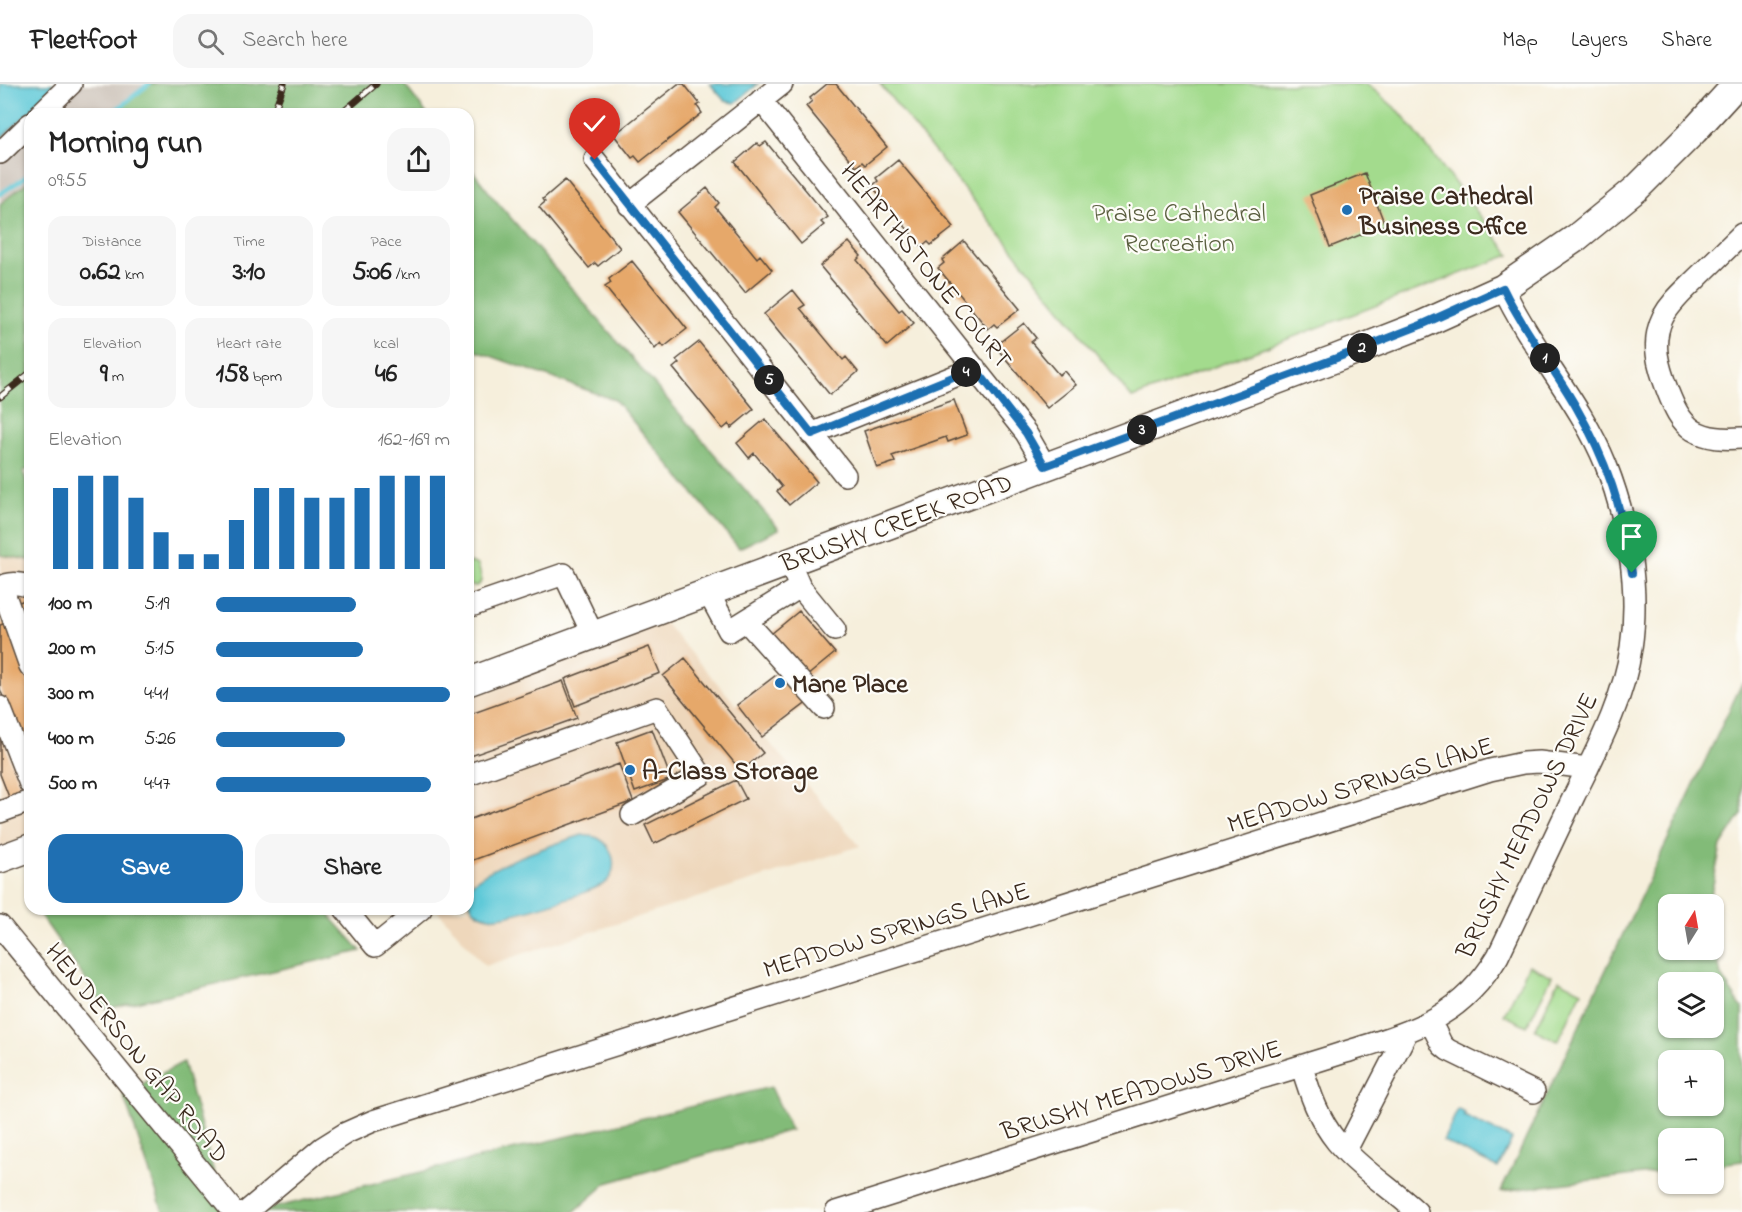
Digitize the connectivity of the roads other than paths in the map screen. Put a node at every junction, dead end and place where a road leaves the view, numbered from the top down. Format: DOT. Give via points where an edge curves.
graph roads {
  1 [pos="71,84"];
  2 [pos="782,84"];
  3 [pos="1737,84"];
  4 [pos="761,100"];
  5 [pos="46,108"];
  6 [pos="24,130"];
  7 [pos="0,153"];
  8 [pos="595,160"];
  9 [pos="629,205"];
  10 [pos="1742,234"];
  11 [pos="1503,288"];
  12 [pos="975,368"];
  13 [pos="812,434"];
  14 [pos="1742,438"];
  15 [pos="1045,466"];
  16 [pos="845,475"];
  17 [pos="789,562"];
  18 [pos="24,585"];
  19 [pos="1,587"];
  20 [pos="800,587"];
  21 [pos="708,592"];
  22 [pos="474,605"];
  23 [pos="746,621"];
  24 [pos="835,630"];
  25 [pos="593,635"];
  26 [pos="24,650"];
  27 [pos="474,680"];
  28 [pos="0,706"];
  29 [pos="824,708"];
  30 [pos="24,768"];
  31 [pos="1588,768"];
  32 [pos="474,773"];
  33 [pos="24,802"];
  34 [pos="1,807"];
  35 [pos="632,815"];
  36 [pos="24,850"];
  37 [pos="0,859"];
  38 [pos="351,915"];
  39 [pos="414,915"];
  40 [pos="0,926"];
  41 [pos="1430,1021"];
  42 [pos="1407,1032"];
  43 [pos="1302,1067"];
  44 [pos="1534,1092"];
  45 [pos="1346,1150"];
  46 [pos="234,1212"];
  47 [pos="246,1212"];
  48 [pos="836,1212"];
  49 [pos="1417,1212"];
  1 -- 5 [label="street"];
  2 -- 4 [label="street"];
  3 -- 11 [label="main road, BRUSHY CREEK ROAD" via="1636,189 1576,238"];
  4 -- 9 [label="street"];
  4 -- 12 [label="street, HEARTHSTONE COURT"];
  6 -- 7 [label="street"];
  8 -- 9 [label="street"];
  9 -- 13 [label="street"];
  10 -- 14 [label="street" via="1674,301 1664,317 1656,346 1659,368 1678,416 1695,431 1713,438"];
  11 -- 15 [label="main road, BRUSHY CREEK ROAD" via="1334,359"];
  11 -- 31 [label="street, BRUSHY MEADOWS DRIVE" via="1594,439 1615,491 1627,539 1634,606 1631,650 1615,704"];
  12 -- 13 [label="street"];
  12 -- 15 [label="street, HEARTHSTONE COURT" via="1026,433"];
  13 -- 16 [label="street"];
  15 -- 17 [label="main road, BRUSHY CREEK ROAD"];
  17 -- 20 [label="street"];
  17 -- 21 [label="main road, BRUSHY CREEK ROAD"];
  18 -- 19 [label="street"];
  19 -- 26 [label="street"];
  20 -- 23 [label="street"];
  20 -- 24 [label="street"];
  21 -- 23 [label="street" via="729,631"];
  21 -- 25 [label="main road, BRUSHY CREEK ROAD"];
  22 -- 25 [label="street" via="564,574"];
  23 -- 29 [label="street"];
  25 -- 27 [label="main road, BRUSHY CREEK ROAD"];
  28 -- 30 [label="street"];
  31 -- 41 [label="street, BRUSHY MEADOWS DRIVE" via="1498,956 1464,999"];
  31 -- 47 [label="street, MEADOW SPRINGS LANE" via="1539,762 1490,770 373,1121 322,1148"];
  32 -- 35 [label="street" via="657,708 700,776"];
  33 -- 34 [label="street"];
  36 -- 37 [label="main road"];
  38 -- 39 [label="street" via="375,946"];
  40 -- 46 [label="street, HENDERSON GAP ROAD"];
  41 -- 42 [label="street, BRUSHY MEADOWS DRIVE"];
  41 -- 44 [label="street" via="1448,1050"];
  42 -- 43 [label="street, BRUSHY MEADOWS DRIVE"];
  42 -- 45 [label="street"];
  43 -- 45 [label="street" via="1325,1124"];
  43 -- 48 [label="street, BRUSHY MEADOWS DRIVE"];
  45 -- 49 [label="street"];
}
